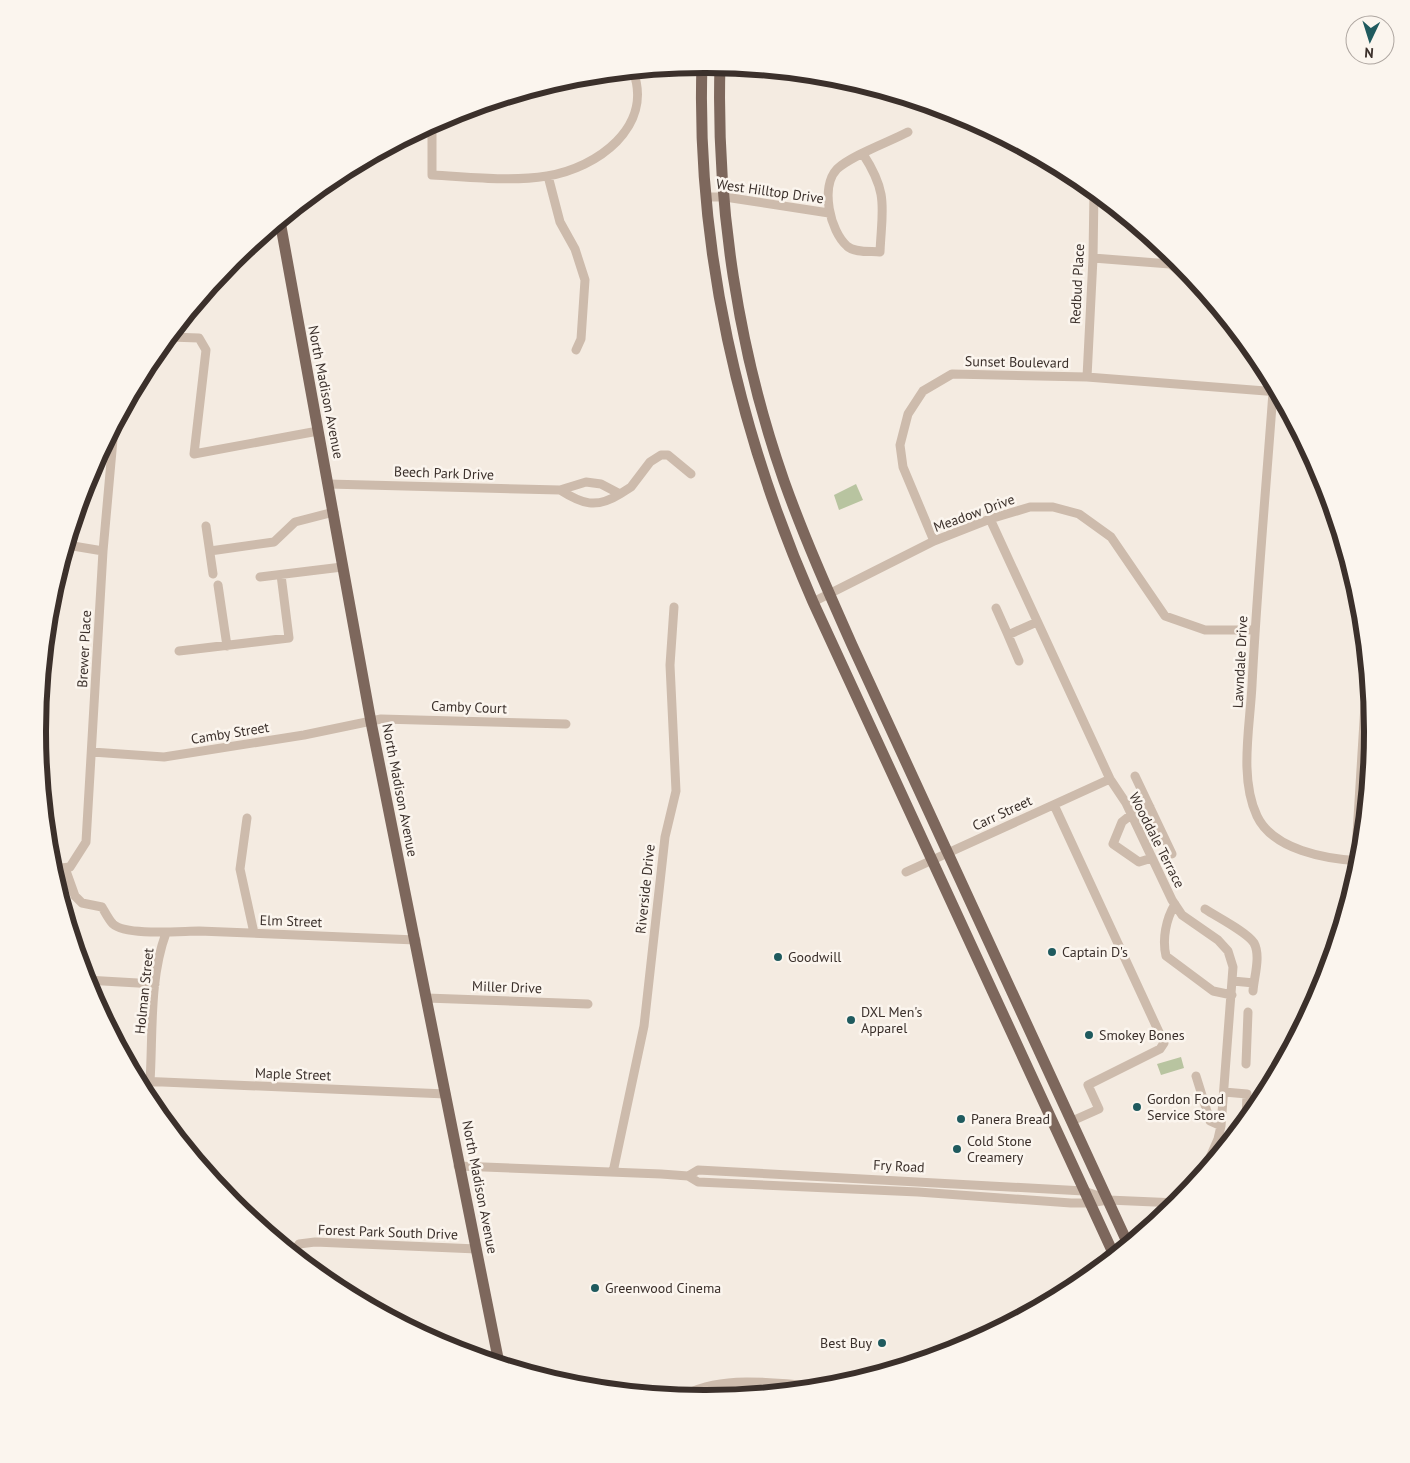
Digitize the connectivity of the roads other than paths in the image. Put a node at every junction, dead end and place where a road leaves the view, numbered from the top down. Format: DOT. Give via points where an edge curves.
graph roads {
  1 [pos="702,73"];
  2 [pos="720,73"];
  3 [pos="635,77"];
  4 [pos="908,132"];
  5 [pos="432,133"];
  6 [pos="863,154"];
  7 [pos="548,176"];
  8 [pos="707,197"];
  9 [pos="725,197"];
  10 [pos="1094,200"];
  11 [pos="829,213"];
  12 [pos="281,228"];
  13 [pos="1093,258"];
  14 [pos="1165,261"];
  15 [pos="177,337"];
  16 [pos="576,350"];
  17 [pos="1086,377"];
  18 [pos="1269,391"];
  19 [pos="1274,401"];
  20 [pos="318,431"];
  21 [pos="113,443"];
  22 [pos="691,474"];
  23 [pos="328,484"];
  24 [pos="560,490"];
  25 [pos="620,494"];
  26 [pos="334,512"];
  27 [pos="990,519"];
  28 [pos="206,526"];
  29 [pos="934,542"];
  30 [pos="73,546"];
  31 [pos="103,551"];
  32 [pos="210,551"];
  33 [pos="342,567"];
  34 [pos="213,574"];
  35 [pos="281,575"];
  36 [pos="260,577"];
  37 [pos="218,585"];
  38 [pos="830,593"];
  39 [pos="813,602"];
  40 [pos="674,607"];
  41 [pos="996,608"];
  42 [pos="1037,622"];
  43 [pos="1255,630"];
  44 [pos="1008,635"];
  45 [pos="227,646"];
  46 [pos="179,651"];
  47 [pos="1019,660"];
  48 [pos="371,722"];
  49 [pos="566,724"];
  50 [pos="1364,731"];
  51 [pos="92,752"];
  52 [pos="1135,776"];
  53 [pos="1110,779"];
  54 [pos="1361,785"];
  55 [pos="1054,805"];
  56 [pos="1150,807"];
  57 [pos="1132,815"];
  58 [pos="247,818"];
  59 [pos="948,853"];
  60 [pos="1172,854"];
  61 [pos="1152,858"];
  62 [pos="1351,860"];
  63 [pos="932,861"];
  64 [pos="67,867"];
  65 [pos="61,868"];
  66 [pos="906,872"];
  67 [pos="1175,904"];
  68 [pos="1205,909"];
  69 [pos="166,933"];
  70 [pos="254,933"];
  71 [pos="416,940"];
  72 [pos="95,981"];
  73 [pos="1233,981"];
  74 [pos="155,984"];
  75 [pos="1232,995"];
  76 [pos="426,998"];
  77 [pos="588,1004"];
  78 [pos="1248,1012"];
  79 [pos="1229,1036"];
  80 [pos="1247,1038"];
  81 [pos="1246,1064"];
  82 [pos="1196,1076"];
  83 [pos="150,1082"];
  84 [pos="1224,1092"];
  85 [pos="446,1094"];
  86 [pos="1247,1106"];
  87 [pos="1072,1121"];
  88 [pos="1221,1126"];
  89 [pos="1217,1146"];
  90 [pos="458,1166"];
  91 [pos="612,1172"];
  92 [pos="688,1176"];
  93 [pos="1084,1191"];
  94 [pos="1108,1200"];
  95 [pos="1165,1202"];
  96 [pos="1089,1203"];
  97 [pos="1125,1238"];
  98 [pos="297,1248"];
  99 [pos="477,1249"];
  100 [pos="1111,1250"];
  101 [pos="497,1356"];
  102 [pos="786,1385"];
  103 [pos="695,1390"];
  1 -- 8 [label="main road"];
  2 -- 9 [label="main road"];
  3 -- 7 [label="street" via="639,87 635,115 627,131 614,144 572,169"];
  4 -- 6 [label="street, West Hilltop Drive"];
  5 -- 7 [label="street" via="432,175 519,179"];
  6 -- 11 [label="street, West Hilltop Drive" via="844,163 830,178"];
  6 -- 11 [label="street, West Hilltop Drive" via="876,174 882,193 880,252 847,247"];
  7 -- 16 [label="street" via="560,222 575,249 585,280 581,339"];
  8 -- 9 [label="street, West Hilltop Drive"];
  8 -- 39 [label="main road" via="725,329 750,429 792,553"];
  9 -- 11 [label="street, West Hilltop Drive"];
  9 -- 38 [label="main road" via="726,225 740,305 765,417 813,558"];
  10 -- 13 [label="street, Redbud Place"];
  12 -- 20 [label="main road, North Madison Avenue"];
  13 -- 14 [label="street"];
  13 -- 17 [label="street, Redbud Place"];
  15 -- 20 [label="street" via="199,338 206,350 194,454"];
  17 -- 18 [label="street, Sunset Boulevard"];
  17 -- 29 [label="street, Sunset Boulevard" via="952,374 924,391 908,414 900,445 903,466"];
  19 -- 43 [label="street, Lawndale Drive"];
  20 -- 23 [label="main road, North Madison Avenue"];
  21 -- 31 [label="street, Brewer Place"];
  22 -- 25 [label="street, Beech Park Drive" via="668,455 661,455 650,462 631,487"];
  23 -- 24 [label="street, Beech Park Drive"];
  23 -- 26 [label="main road, North Madison Avenue"];
  24 -- 25 [label="street, Beech Park Drive" via="586,482 601,484"];
  24 -- 25 [label="street, Beech Park Drive" via="576,500 594,505"];
  26 -- 32 [label="street" via="295,522 274,542"];
  26 -- 33 [label="main road, North Madison Avenue"];
  27 -- 29 [label="street, Meadow Drive"];
  27 -- 42 [label="street, Wooddale Terrace"];
  27 -- 43 [label="street, Meadow Drive" via="1030,507 1052,507 1079,514 1111,537 1165,616 1205,630"];
  28 -- 32 [label="street"];
  29 -- 38 [label="street, Meadow Drive"];
  30 -- 31 [label="street"];
  31 -- 51 [label="street, Brewer Place"];
  32 -- 34 [label="street"];
  33 -- 35 [label="street"];
  33 -- 48 [label="main road, North Madison Avenue"];
  35 -- 36 [label="street"];
  35 -- 45 [label="street" via="289,638"];
  37 -- 45 [label="street"];
  38 -- 39 [label="street, Meadow Drive"];
  38 -- 59 [label="main road"];
  39 -- 63 [label="main road"];
  40 -- 91 [label="street, Riverside Drive" via="670,665 676,790 665,836 644,1026"];
  41 -- 44 [label="street"];
  42 -- 44 [label="street"];
  42 -- 53 [label="street, Wooddale Terrace"];
  43 -- 62 [label="street, Lawndale Drive" via="1247,783 1258,817 1277,839 1302,852"];
  44 -- 47 [label="street"];
  45 -- 46 [label="street"];
  48 -- 49 [label="street, Camby Court" via="421,719"];
  48 -- 51 [label="street, Camby Street" via="164,757"];
  48 -- 71 [label="main road, North Madison Avenue"];
  50 -- 54 [label="street"];
  51 -- 64 [label="street, Brewer Place" via="86,842"];
  52 -- 56 [label="street"];
  53 -- 55 [label="street, Carr Street"];
  53 -- 57 [label="street, Wooddale Terrace"];
  55 -- 59 [label="street, Carr Street"];
  55 -- 87 [label="street" via="1164,1043 1160,1049 1088,1085 1099,1109"];
  56 -- 57 [label="street"];
  56 -- 60 [label="street"];
  57 -- 61 [label="street, Wooddale Terrace"];
  57 -- 61 [label="street" via="1119,826 1112,844 1139,862"];
  58 -- 70 [label="street" via="240,869"];
  59 -- 63 [label="street, Carr Street"];
  59 -- 87 [label="main road"];
  61 -- 67 [label="street, Wooddale Terrace"];
  63 -- 66 [label="street, Carr Street"];
  63 -- 93 [label="main road"];
  64 -- 65 [label="street"];
  64 -- 69 [label="street, Elm Street" via="75,896 82,903 102,907 114,924 122,928"];
  67 -- 73 [label="street, Wooddale Terrace" via="1182,915 1228,951"];
  67 -- 75 [label="street" via="1168,916 1166,956 1212,991"];
  68 -- 73 [label="street" via="1254,943 1253,987"];
  69 -- 70 [label="street, Elm Street"];
  69 -- 74 [label="street, Holman Street"];
  70 -- 71 [label="street, Elm Street"];
  71 -- 76 [label="main road, North Madison Avenue"];
  72 -- 74 [label="street"];
  73 -- 75 [label="street, Wooddale Terrace"];
  74 -- 83 [label="street, Holman Street"];
  75 -- 79 [label="street, Wooddale Terrace"];
  76 -- 77 [label="street, Miller Drive"];
  76 -- 85 [label="main road, North Madison Avenue"];
  78 -- 80 [label="street"];
  79 -- 80 [label="street"];
  79 -- 84 [label="street, Wooddale Terrace"];
  80 -- 81 [label="street"];
  82 -- 88 [label="street" via="1210,1121"];
  83 -- 85 [label="street, Maple Street"];
  84 -- 86 [label="street" via="1247,1094"];
  84 -- 88 [label="street, Wooddale Terrace"];
  85 -- 90 [label="main road, North Madison Avenue"];
  87 -- 94 [label="main road"];
  88 -- 89 [label="street, Wooddale Terrace"];
  90 -- 91 [label="street, Fry Road"];
  90 -- 99 [label="main road, North Madison Avenue"];
  91 -- 92 [label="street, Fry Road"];
  92 -- 93 [label="street, Fry Road" via="698,1170"];
  92 -- 96 [label="street, Fry Road" via="698,1182"];
  93 -- 94 [label="street, Fry Road"];
  93 -- 96 [label="main road"];
  94 -- 95 [label="street, Fry Road"];
  94 -- 96 [label="street, Fry Road"];
  94 -- 97 [label="main road"];
  96 -- 100 [label="main road"];
  98 -- 99 [label="street, Forest Park South Drive" via="299,1244 315,1242"];
  99 -- 101 [label="main road, North Madison Avenue"];
  102 -- 103 [label="street" via="720,1383"];
}
